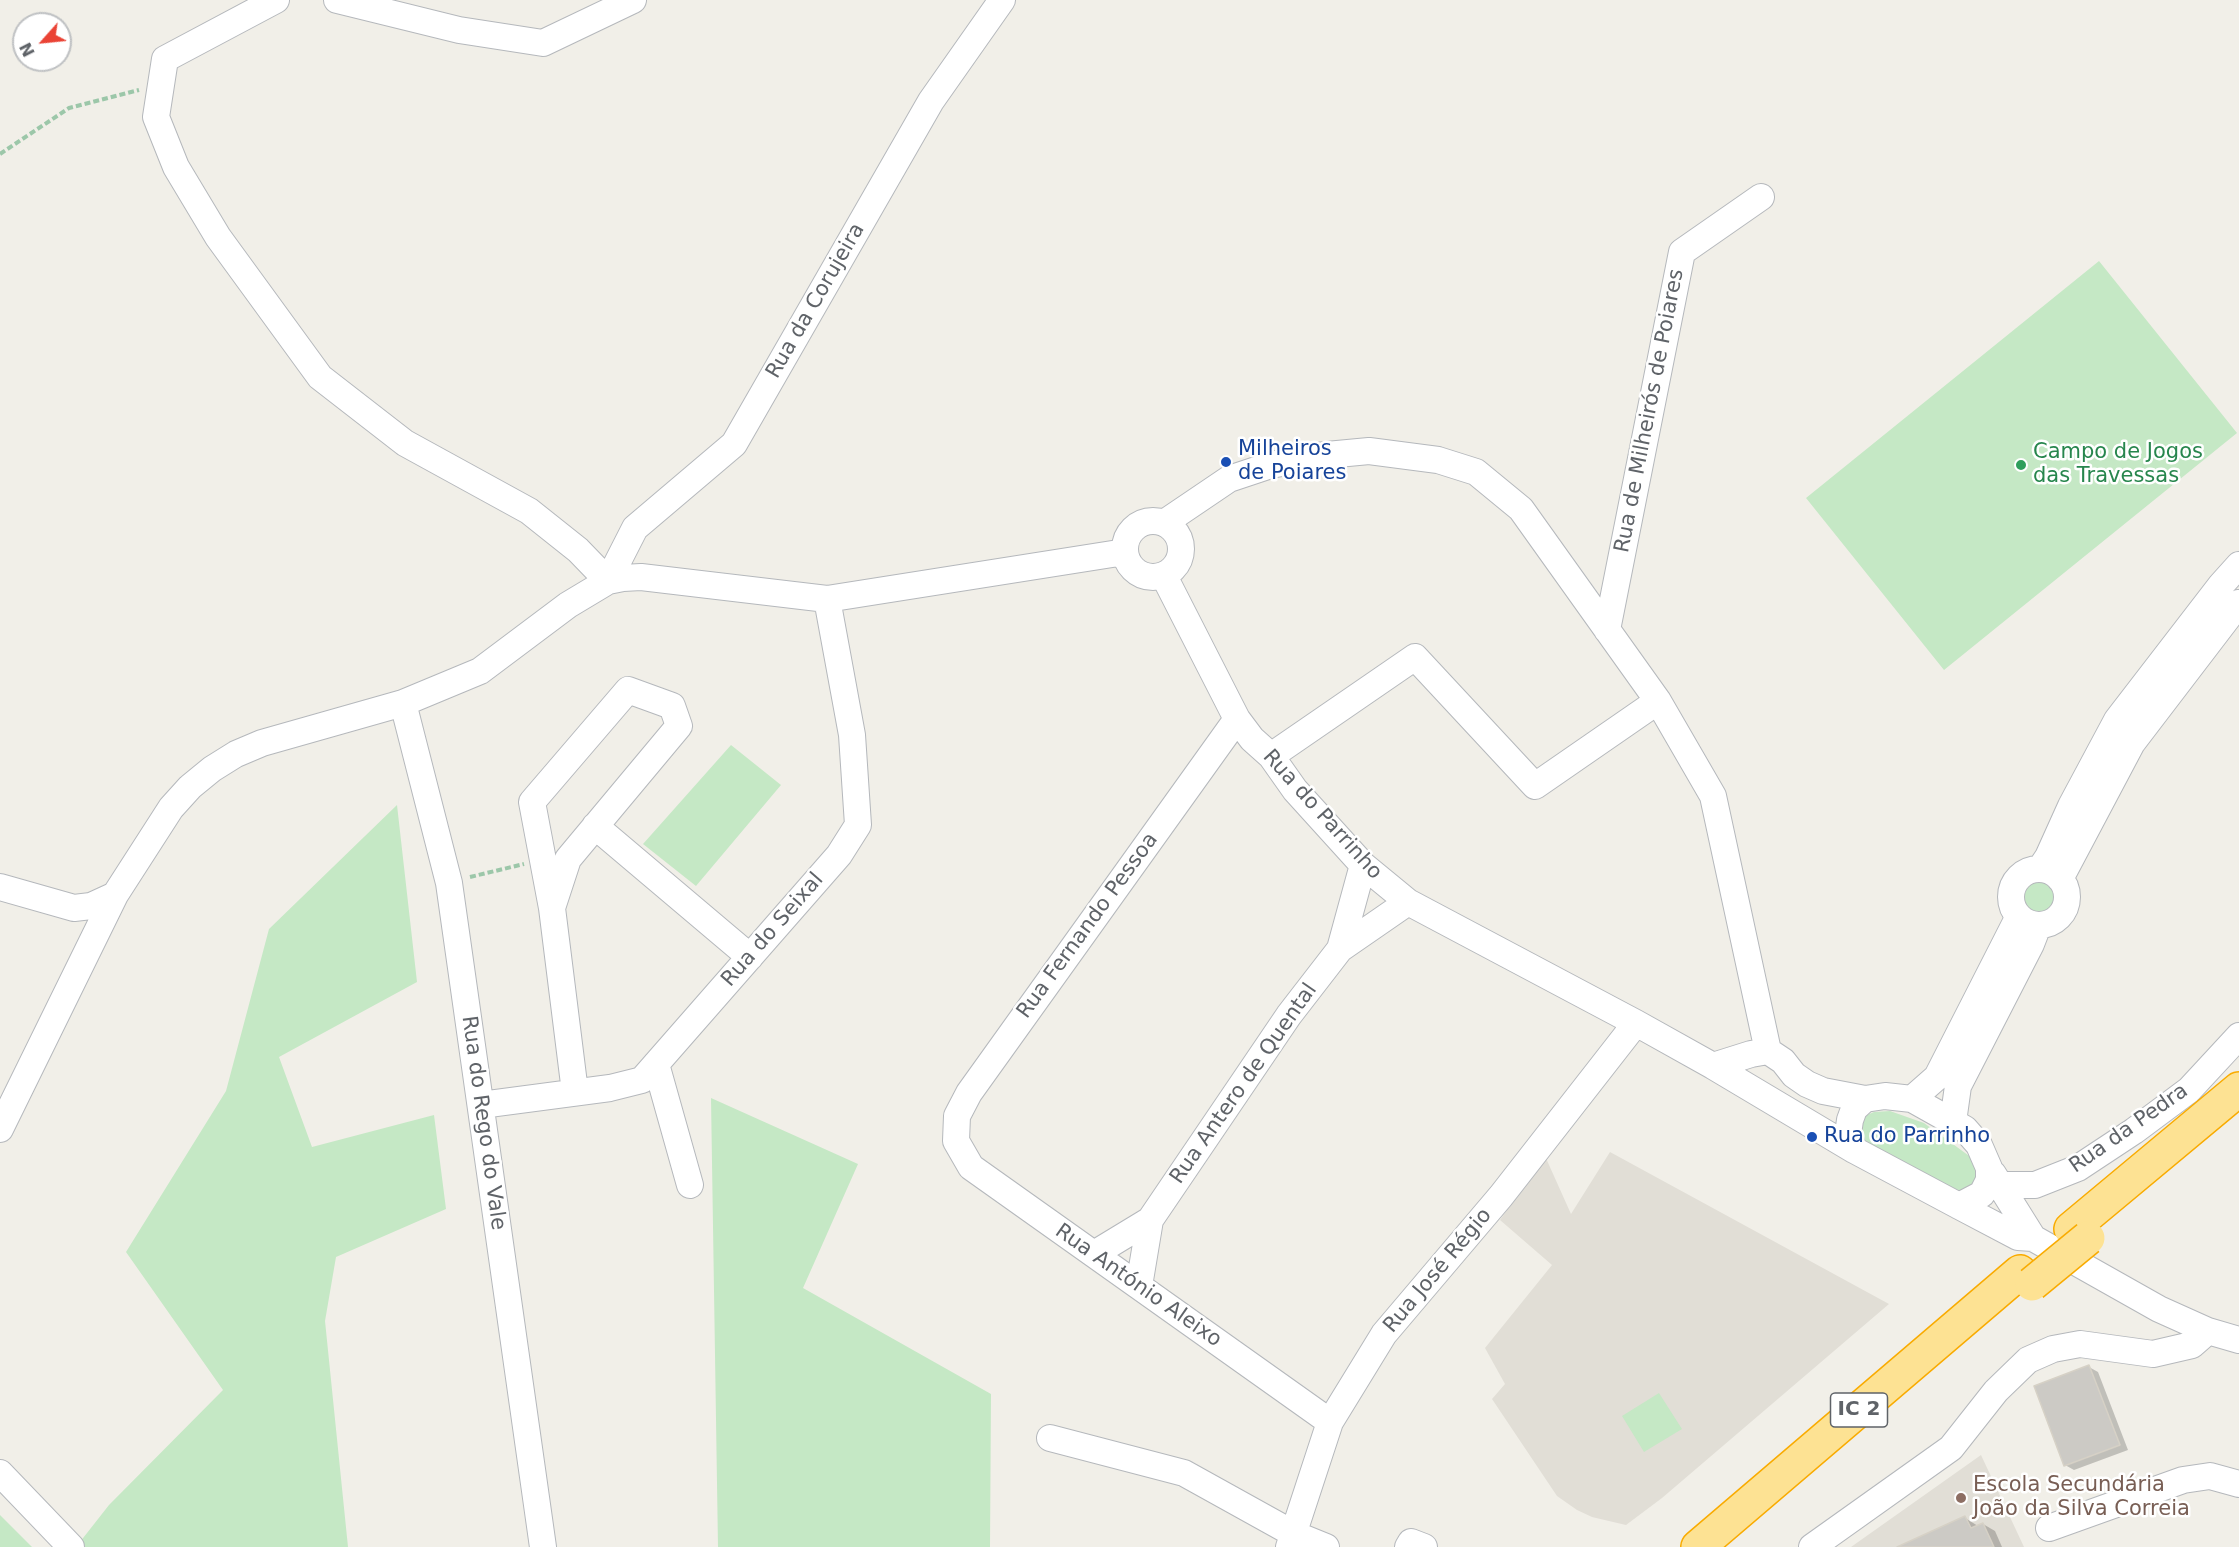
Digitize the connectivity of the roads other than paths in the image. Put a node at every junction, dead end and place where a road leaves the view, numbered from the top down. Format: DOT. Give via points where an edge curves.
graph roads {
  1 [pos="276,0"];
  2 [pos="337,0"];
  3 [pos="633,0"];
  4 [pos="1002,0"];
  5 [pos="1761,197"];
  6 [pos="1164,523"];
  7 [pos="1125,552"];
  8 [pos="2239,565"];
  9 [pos="1164,576"];
  10 [pos="608,581"];
  11 [pos="827,599"];
  12 [pos="2239,603"];
  13 [pos="1607,630"];
  14 [pos="1658,701"];
  15 [pos="403,703"];
  16 [pos="1237,718"];
  17 [pos="1271,756"];
  18 [pos="595,826"];
  19 [pos="1363,865"];
  20 [pos="2050,874"];
  21 [pos="0,887"];
  22 [pos="115,895"];
  23 [pos="1408,902"];
  24 [pos="552,908"];
  25 [pos="2028,921"];
  26 [pos="1340,949"];
  27 [pos="750,957"];
  28 [pos="1636,1023"];
  29 [pos="2239,1036"];
  30 [pos="1768,1051"];
  31 [pos="656,1064"];
  32 [pos="1713,1066"];
  33 [pos="2239,1089"];
  34 [pos="575,1092"];
  35 [pos="1865,1099"];
  36 [pos="1912,1099"];
  37 [pos="481,1105"];
  38 [pos="2239,1110"];
  39 [pos="1953,1122"];
  40 [pos="0,1129"];
  41 [pos="956,1141"];
  42 [pos="1854,1150"];
  43 [pos="1994,1176"];
  44 [pos="690,1185"];
  45 [pos="1959,1206"];
  46 [pos="1150,1220"];
  47 [pos="2079,1234"];
  48 [pos="2033,1238"];
  49 [pos="1094,1254"];
  50 [pos="2026,1278"];
  51 [pos="1139,1286"];
  52 [pos="2208,1331"];
  53 [pos="2239,1340"];
  54 [pos="1330,1422"];
  55 [pos="1050,1438"];
  56 [pos="0,1473"];
  57 [pos="2239,1484"];
  58 [pos="2049,1528"];
  59 [pos="1291,1541"];
  60 [pos="71,1547"];
  61 [pos="543,1547"];
  62 [pos="1326,1547"];
  63 [pos="1408,1547"];
  64 [pos="1424,1547"];
  65 [pos="1698,1547"];
  66 [pos="1723,1547"];
  67 [pos="1812,1547"];
  1 -- 10 [label="street" via="165,59 156,117 176,167 218,237 320,377 405,443 529,511 578,550"];
  2 -- 3 [label="street" via="459,30 543,43"];
  4 -- 10 [label="street, Rua da Corujeira" via="932,101 734,444 635,528"];
  5 -- 13 [label="street, Rua de Milheirós de Poiares" via="1682,252"];
  6 -- 7 [label="street" via="1154,521 1136,526 1129,534"];
  6 -- 9 [label="street" via="1178,536 1182,554 1178,564"];
  6 -- 13 [label="street" via="1228,479 1271,465 1369,451 1438,460 1476,472 1521,509"];
  7 -- 9 [label="street" via="1138,574"];
  7 -- 11 [label="street"];
  8 -- 20 [label="street" via="2117,720 2048,857"];
  9 -- 16 [label="street, Rua do Parrinho"];
  10 -- 11 [label="street" via="641,578"];
  10 -- 15 [label="street" via="568,605 480,671"];
  11 -- 27 [label="street, Rua do Seixal" via="852,735 858,825 839,855"];
  12 -- 20 [label="street" via="2132,742"];
  13 -- 14 [label="street"];
  14 -- 17 [label="street" via="1535,786 1415,657"];
  14 -- 30 [label="street" via="1713,796"];
  15 -- 22 [label="street" via="262,743 212,769 171,808"];
  15 -- 37 [label="street, Rua do Rego do Vale" via="449,883"];
  16 -- 17 [label="street, Rua do Parrinho"];
  16 -- 41 [label="street, Rua Fernando Pessoa" via="969,1093 957,1116"];
  17 -- 19 [label="street, Rua do Parrinho" via="1295,790"];
  18 -- 24 [label="street" via="567,858"];
  18 -- 24 [label="street" via="679,726 672,706 628,690 532,802"];
  18 -- 27 [label="street"];
  19 -- 23 [label="street, Rua do Parrinho"];
  19 -- 26 [label="street, Rua Antero de Quental"];
  20 -- 25 [label="street" via="2067,894 2064,910 2054,922"];
  20 -- 25 [label="street" via="2025,873 2013,887 2011,902"];
  21 -- 22 [label="street" via="74,908 103,903"];
  22 -- 40 [label="street"];
  23 -- 26 [label="street, Rua Antero de Quental"];
  23 -- 28 [label="street, Rua do Parrinho"];
  24 -- 34 [label="street"];
  25 -- 36 [label="street" via="2016,922 1937,1077"];
  25 -- 39 [label="street" via="1959,1086"];
  26 -- 46 [label="street, Rua Antero de Quental" via="1289,1015"];
  27 -- 31 [label="street, Rua do Seixal"];
  28 -- 32 [label="street, Rua do Parrinho"];
  28 -- 54 [label="street, Rua José Régio" via="1501,1196 1384,1334"];
  29 -- 43 [label="street, Rua da Pedra" via="2189,1090 2078,1168 2035,1185"];
  30 -- 32 [label="street"];
  30 -- 35 [label="street, Rua do Parrinho" via="1807,1084"];
  31 -- 34 [label="street, Rua do Seixal" via="642,1080"];
  31 -- 44 [label="street"];
  32 -- 42 [label="street, Rua do Parrinho"];
  33 -- 47 [label="highway, IC 2"];
  34 -- 37 [label="street, Rua do Seixal"];
  35 -- 36 [label="street, Rua do Parrinho"];
  35 -- 42 [label="street" via="1854,1109 1850,1120 1848,1134"];
  36 -- 39 [label="street, Rua do Parrinho"];
  37 -- 61 [label="street, Rua do Rego do Vale"];
  38 -- 47 [label="highway, IC 2"];
  39 -- 43 [label="street, Rua do Parrinho" via="1978,1145"];
  41 -- 49 [label="street, Rua António Aleixo" via="971,1167"];
  42 -- 45 [label="street, Rua do Parrinho"];
  43 -- 45 [label="street" via="1982,1194"];
  43 -- 48 [label="street, Rua do Parrinho"];
  45 -- 48 [label="street, Rua do Parrinho" via="2018,1237"];
  46 -- 49 [label="street, Rua Antero de Quental"];
  46 -- 51 [label="street, Rua Antero de Quental"];
  47 -- 50 [label="highway, IC 2"];
  48 -- 52 [label="street, Rua do Parrinho" via="2159,1309"];
  49 -- 51 [label="street, Rua António Aleixo"];
  50 -- 65 [label="highway, IC 2"];
  50 -- 66 [label="highway, IC 2"];
  51 -- 54 [label="street, Rua António Aleixo"];
  52 -- 53 [label="street, Rua do Parrinho"];
  52 -- 67 [label="street" via="2192,1345 2153,1354 2080,1344 2053,1349 2028,1360 1996,1391 1951,1448"];
  54 -- 59 [label="street, Rua José Régio"];
  55 -- 59 [label="street" via="1184,1473"];
  56 -- 60 [label="street"];
  57 -- 58 [label="street" via="2210,1476 2183,1480"];
  59 -- 62 [label="street"];
  63 -- 64 [label="street" via="1411,1542"];
}
